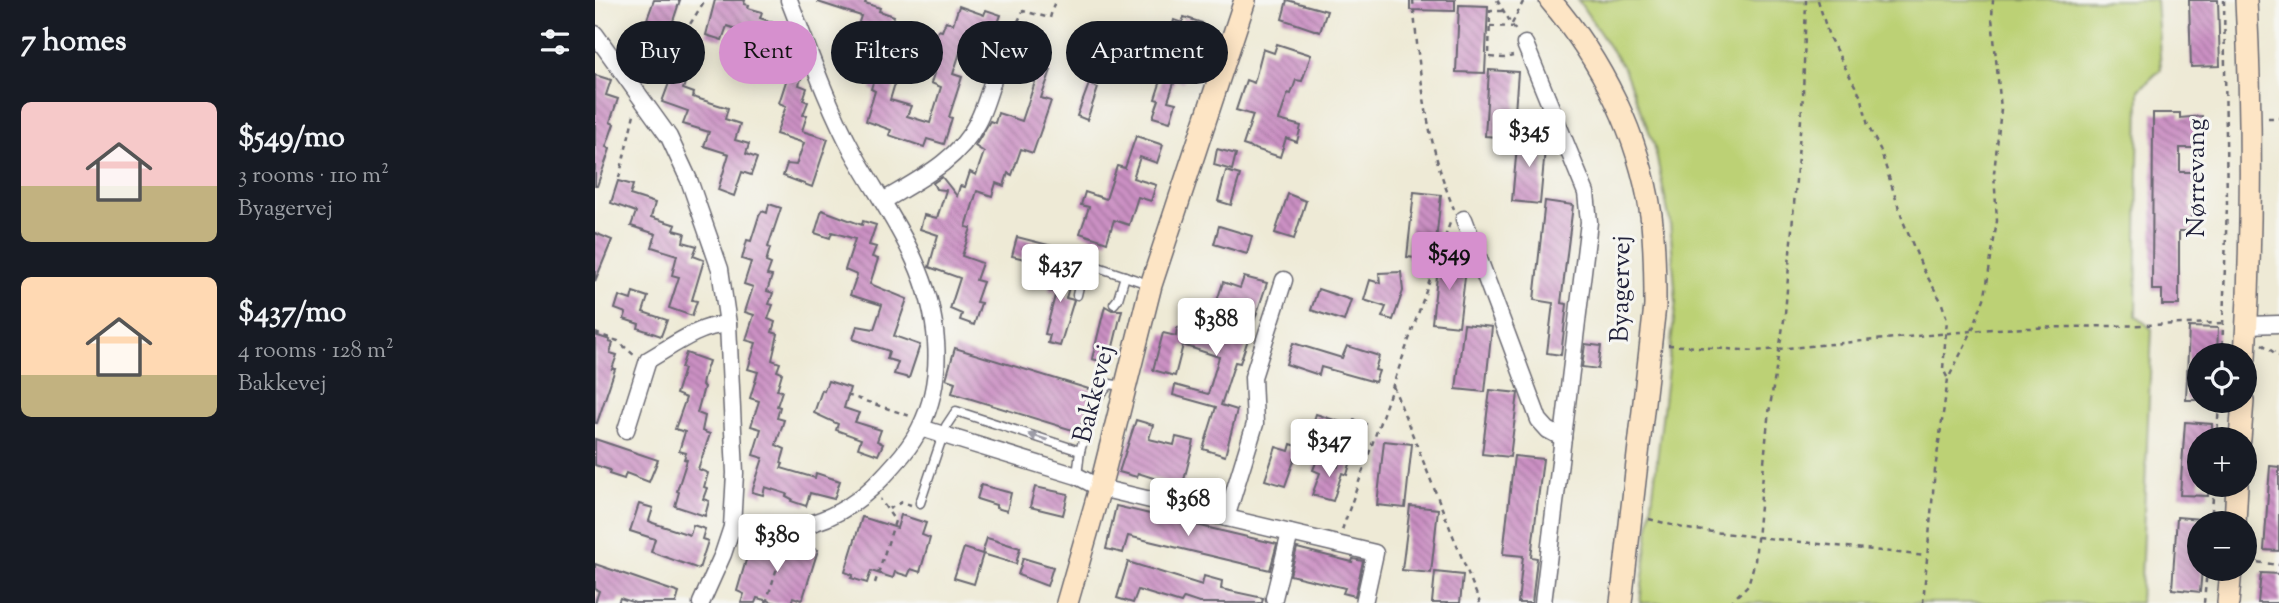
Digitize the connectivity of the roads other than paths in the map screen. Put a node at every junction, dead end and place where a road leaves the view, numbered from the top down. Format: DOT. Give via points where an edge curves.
graph roads {
  1 [pos="789,0"];
  2 [pos="1245,0"];
  3 [pos="1550,0"];
  4 [pos="2246,0"];
  5 [pos="595,34"];
  6 [pos="1527,48"];
  7 [pos="991,84"];
  8 [pos="883,201"];
  9 [pos="1459,215"];
  10 [pos="1125,276"];
  11 [pos="1284,280"];
  12 [pos="1151,285"];
  13 [pos="1077,295"];
  14 [pos="1114,304"];
  15 [pos="728,324"];
  16 [pos="2279,324"];
  17 [pos="2247,325"];
  18 [pos="2246,343"];
  19 [pos="1125,386"];
  20 [pos="922,424"];
  21 [pos="625,430"];
  22 [pos="942,435"];
  23 [pos="1563,438"];
  24 [pos="1080,451"];
  25 [pos="1077,476"];
  26 [pos="1100,488"];
  27 [pos="920,503"];
  28 [pos="1226,518"];
  29 [pos="731,527"];
  30 [pos="1290,533"];
  31 [pos="2230,581"];
  32 [pos="1274,598"];
  33 [pos="701,603"];
  34 [pos="1067,603"];
  35 [pos="1364,603"];
  36 [pos="1543,603"];
  37 [pos="1621,603"];
  38 [pos="2228,603"];
  1 -- 8 [label="street" via="847,139"];
  2 -- 12 [label="street, Bakkevej"];
  3 -- 37 [label="street, Byagervej" via="1605,79 1627,126 1651,214 1655,306"];
  4 -- 17 [label="street, Nørrevang" via="2250,95"];
  5 -- 15 [label="street" via="669,137 689,180 720,269"];
  6 -- 23 [label="street, Byagervej" via="1587,202"];
  7 -- 8 [label="street" via="978,122 964,143 943,164"];
  8 -- 20 [label="street" via="914,259 931,303 938,340 934,385"];
  9 -- 23 [label="street" via="1539,420"];
  10 -- 12 [label="lane"];
  10 -- 13 [label="lane" via="1095,266 1083,273"];
  10 -- 14 [label="lane"];
  11 -- 28 [label="street" via="1254,377 1255,424"];
  12 -- 19 [label="street, Bakkevej"];
  15 -- 21 [label="street" via="699,330 648,360"];
  15 -- 29 [label="street" via="735,472"];
  16 -- 17 [label="street"];
  17 -- 18 [label="street, Nørrevang"];
  19 -- 24 [label="lane" via="1110,384 1096,399"];
  19 -- 26 [label="street, Bakkevej"];
  20 -- 22 [label="street"];
  20 -- 29 [label="street" via="898,461 848,508 818,523 789,529"];
  24 -- 22 [label="lane, one-way" via="956,411"];
  22 -- 25 [label="street"];
  22 -- 27 [label="lane"];
  23 -- 36 [label="street, Byagervej"];
  24 -- 25 [label="lane"];
  25 -- 26 [label="street"];
  26 -- 28 [label="street"];
  26 -- 34 [label="street, Bakkevej"];
  28 -- 30 [label="street"];
  29 -- 33 [label="street"];
  30 -- 32 [label="street"];
  30 -- 35 [label="street" via="1375,553"];
  31 -- 38 [label="street"];
}
